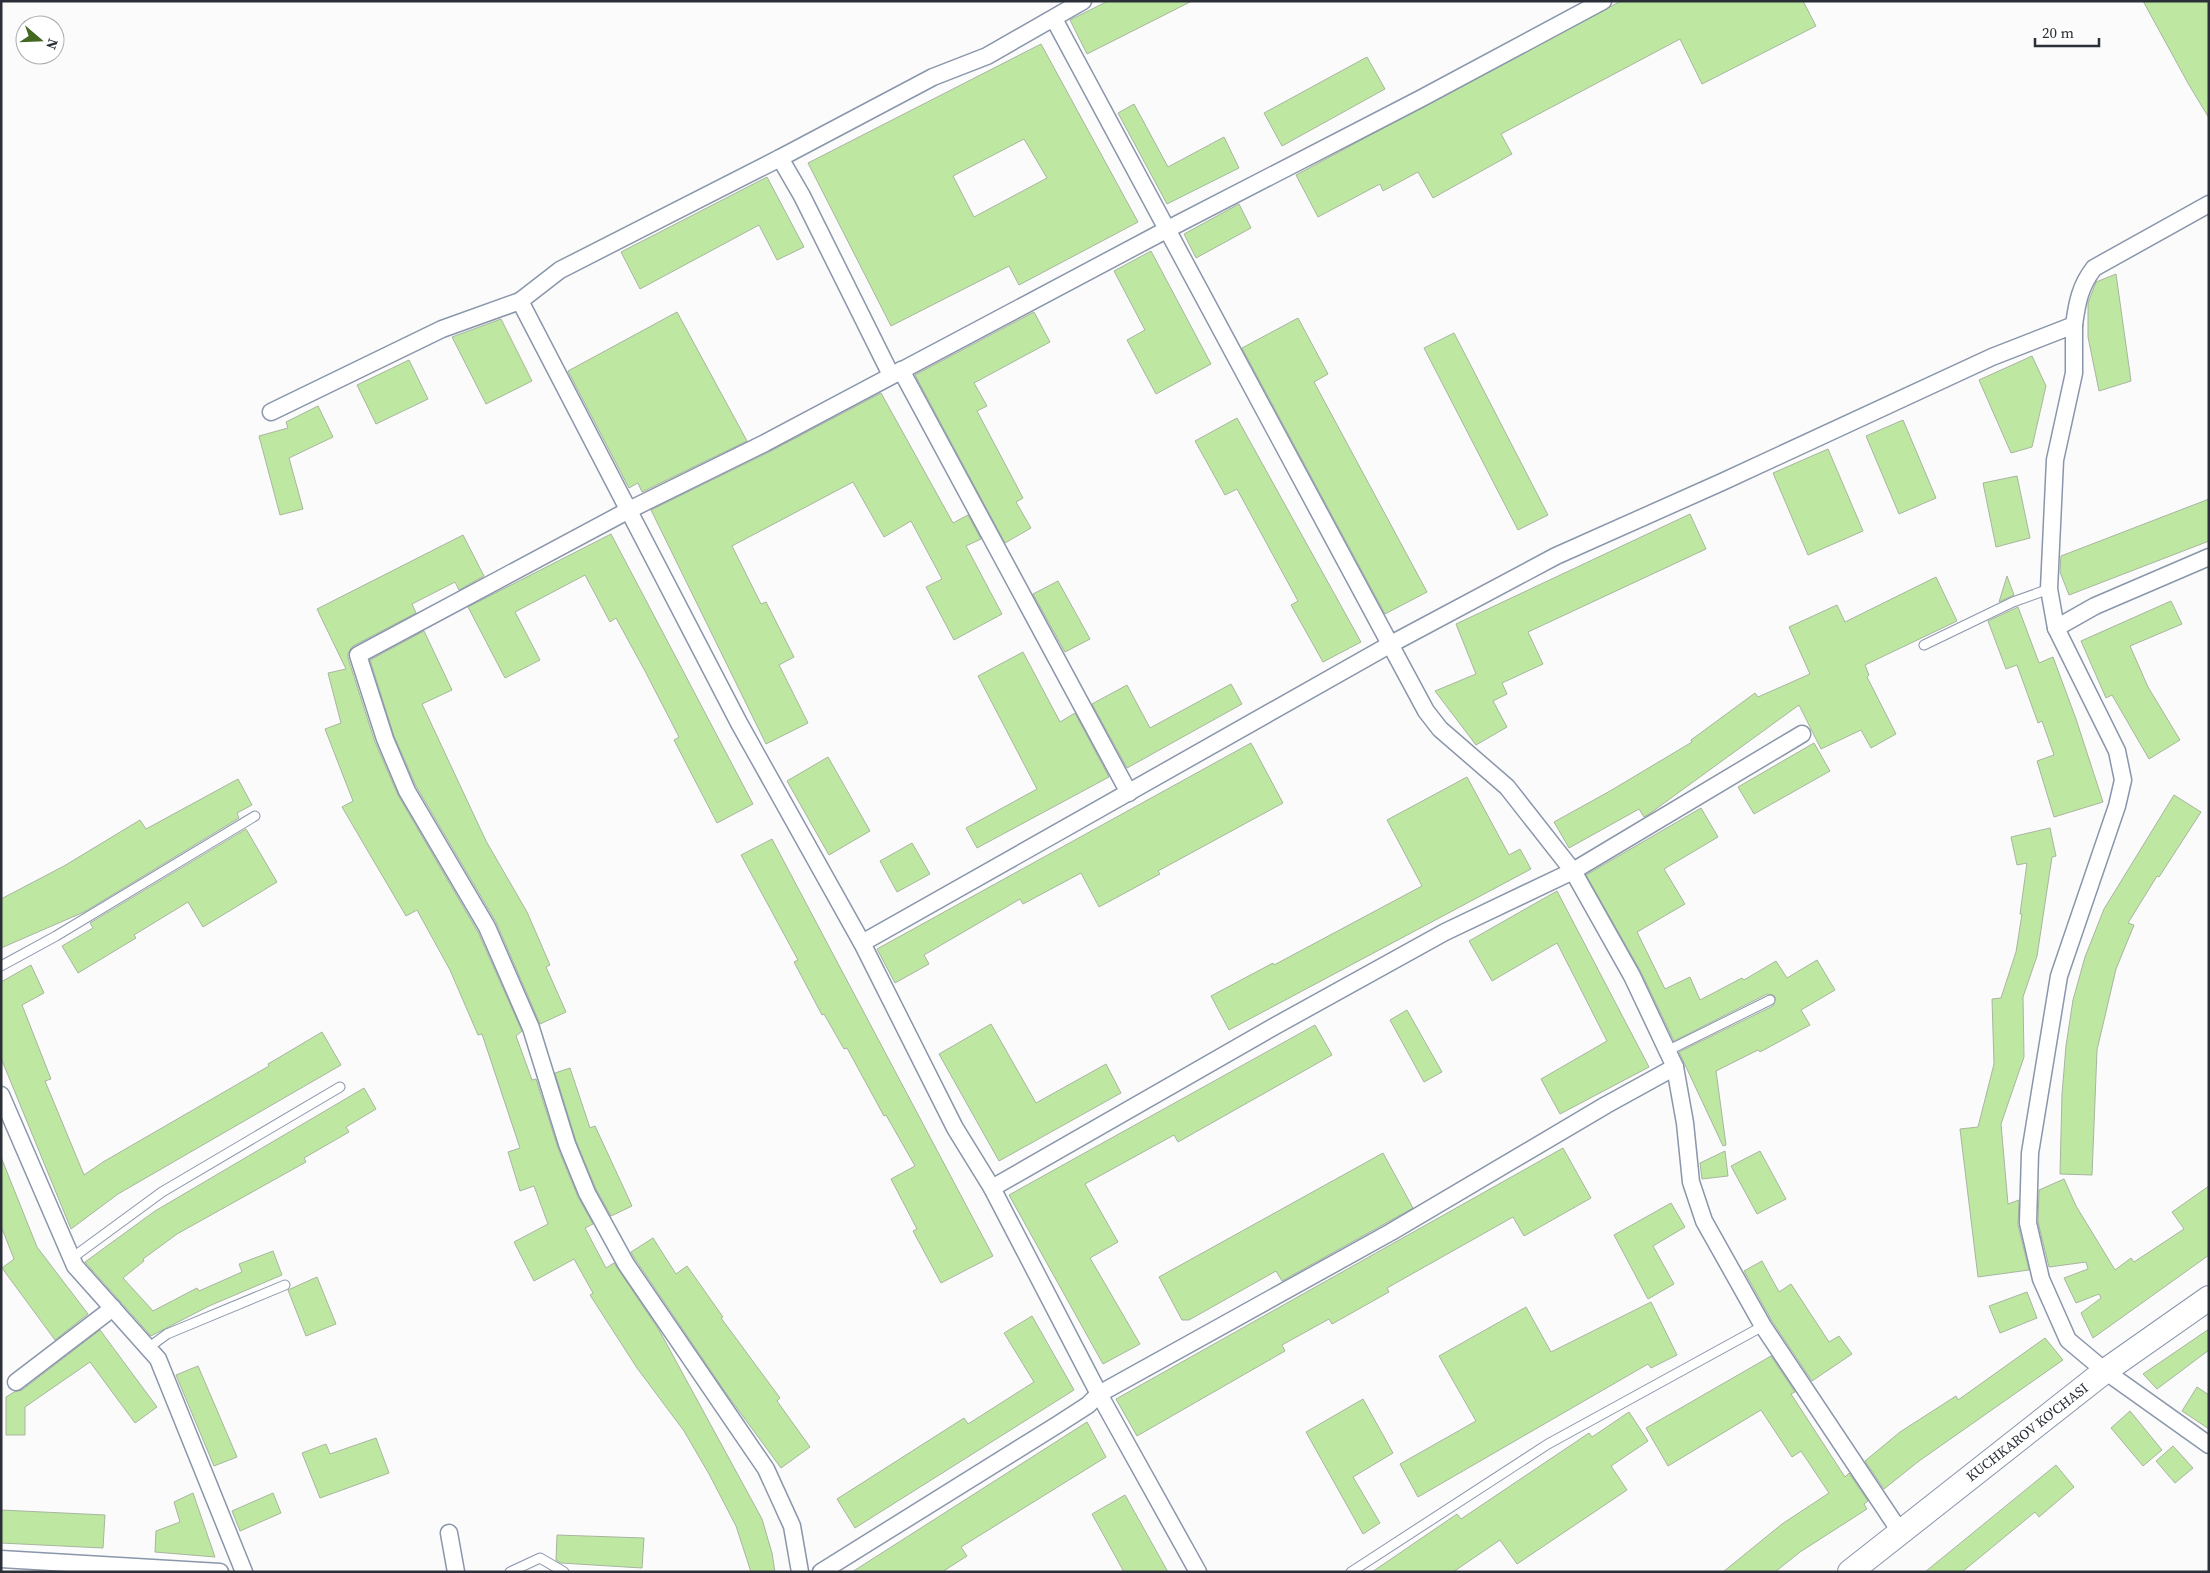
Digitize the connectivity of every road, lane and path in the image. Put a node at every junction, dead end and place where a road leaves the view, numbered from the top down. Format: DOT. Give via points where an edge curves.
graph roads {
  1 [pos="1083,1"];
  2 [pos="1603,1"];
  3 [pos="1054,19"];
  4 [pos="780,158"];
  5 [pos="2209,204"];
  6 [pos="1168,228"];
  7 [pos="520,301"];
  8 [pos="2074,325"];
  9 [pos="896,373"];
  10 [pos="272,412"];
  11 [pos="629,510"];
  12 [pos="2209,557"];
  13 [pos="2049,589"];
  14 [pos="2056,628"];
  15 [pos="1391,644"];
  16 [pos="1924,645"];
  17 [pos="1802,734"];
  18 [pos="1129,792"];
  19 [pos="255,816"];
  20 [pos="1573,871"];
  21 [pos="862,943"];
  22 [pos="1,966"];
  23 [pos="1770,1000"];
  24 [pos="1669,1050"];
  25 [pos="1675,1067"];
  26 [pos="340,1088"];
  27 [pos="3,1103"];
  28 [pos="992,1188"];
  29 [pos="72,1258"];
  30 [pos="285,1285"];
  31 [pos="2209,1298"];
  32 [pos="113,1308"];
  33 [pos="1763,1326"];
  34 [pos="148,1348"];
  35 [pos="2105,1371"];
  36 [pos="16,1382"];
  37 [pos="1099,1394"];
  38 [pos="2209,1445"];
  39 [pos="449,1533"];
  40 [pos="1900,1533"];
  41 [pos="1,1559"];
  42 [pos="220,1572"];
  43 [pos="244,1572"];
  44 [pos="456,1572"];
  45 [pos="510,1572"];
  46 [pos="564,1572"];
  47 [pos="800,1572"];
  48 [pos="821,1572"];
  49 [pos="1198,1572"];
  50 [pos="1351,1572"];
  51 [pos="1850,1572"];
  1 -- 3 [label="street"];
  2 -- 6 [label="street"];
  3 -- 4 [label="street" via="987,56 933,77"];
  3 -- 6 [label="street"];
  4 -- 7 [label="street" via="560,270"];
  4 -- 9 [label="street"];
  5 -- 8 [label="street" via="2094,268 2084,280 2078,297"];
  6 -- 9 [label="street"];
  6 -- 15 [label="street"];
  7 -- 10 [label="street" via="442,329"];
  7 -- 11 [label="street"];
  8 -- 13 [label="street" via="2074,373 2055,460"];
  8 -- 15 [label="street" via="1992,357 1556,556"];
  9 -- 11 [label="street"];
  9 -- 18 [label="street"];
  11 -- 21 [label="street" via="739,723"];
  11 -- 47 [label="street" via="360,652 358,658 385,739 407,791 487,927 531,1028 567,1144 587,1194 626,1264 766,1468 792,1526"];
  12 -- 14 [label="street" via="2095,606"];
  13 -- 14 [label="street"];
  13 -- 16 [label="lane" via="2013,602"];
  14 -- 35 [label="street" via="2117,751 2123,780 2059,976 2030,1153 2028,1223 2040,1279 2068,1340"];
  15 -- 18 [label="street"];
  15 -- 20 [label="street" via="1426,710 1440,729 1507,787"];
  17 -- 20 [label="street"];
  18 -- 21 [label="street"];
  19 -- 22 [label="lane"];
  20 -- 24 [label="street"];
  20 -- 28 [label="street" via="1436,937"];
  21 -- 28 [label="street" via="955,1128"];
  23 -- 24 [label="lane"];
  24 -- 25 [label="street"];
  25 -- 33 [label="street" via="1686,1123 1691,1182 1704,1222"];
  25 -- 37 [label="street" via="1391,1232"];
  26 -- 29 [label="lane" via="162,1192"];
  27 -- 29 [label="street"];
  28 -- 37 [label="street"];
  29 -- 32 [label="street" via="75,1266"];
  30 -- 34 [label="lane" via="167,1334"];
  31 -- 35 [label="main road, KUCHKAROV KO'CHASI"];
  32 -- 34 [label="street"];
  32 -- 36 [label="street"];
  33 -- 40 [label="street"];
  33 -- 50 [label="lane" via="1548,1444"];
  34 -- 43 [label="street" via="158,1359"];
  35 -- 38 [label="street"];
  35 -- 40 [label="main road, KUCHKAROV KO'CHASI"];
  37 -- 48 [label="street" via="1057,1425"];
  37 -- 49 [label="street"];
  39 -- 44 [label="street"];
  40 -- 51 [label="main road, KUCHKAROV KO'CHASI"];
  41 -- 42 [label="street"];
  45 -- 46 [label="lane" via="540,1558"];
}
